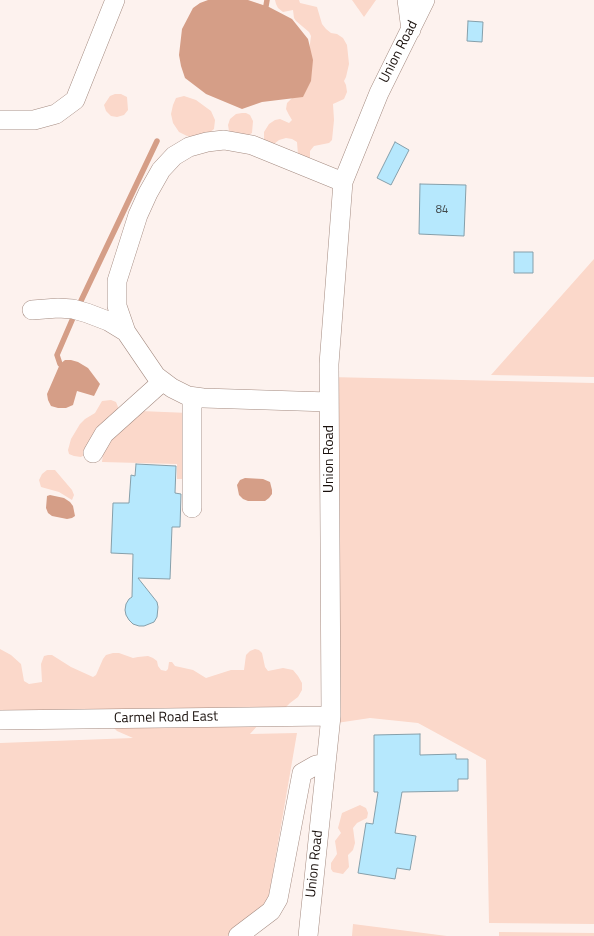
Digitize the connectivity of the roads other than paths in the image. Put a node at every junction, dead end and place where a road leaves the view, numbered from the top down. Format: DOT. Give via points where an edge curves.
graph roads {
  1 [pos="115,0"];
  2 [pos="407,0"];
  3 [pos="425,0"];
  4 [pos="411,30"];
  5 [pos="0,120"];
  6 [pos="343,182"];
  7 [pos="32,310"];
  8 [pos="126,332"];
  9 [pos="163,381"];
  10 [pos="192,397"];
  11 [pos="330,402"];
  12 [pos="92,454"];
  13 [pos="192,508"];
  14 [pos="331,716"];
  15 [pos="0,720"];
  16 [pos="326,763"];
  17 [pos="238,936"];
  18 [pos="308,936"];
  1 -- 5 [label="street" via="75,100 49,116 34,120"];
  2 -- 4 [label="street"];
  3 -- 4 [label="street, Union Road"];
  4 -- 6 [label="street, Union Road" via="379,92"];
  6 -- 8 [label="street" via="252,145 224,140 189,147 174,156 161,170 148,193 117,281 117,306"];
  6 -- 11 [label="street, Union Road" via="329,364"];
  7 -- 8 [label="street" via="58,308 87,313"];
  8 -- 9 [label="street" via="156,376"];
  9 -- 10 [label="street"];
  9 -- 12 [label="street" via="104,434"];
  10 -- 11 [label="street"];
  10 -- 13 [label="street"];
  11 -- 14 [label="street, Union Road"];
  14 -- 15 [label="street, Carmel Road East"];
  14 -- 16 [label="street, Union Road"];
  16 -- 17 [label="street" via="302,773 278,899 271,911"];
  16 -- 18 [label="street, Union Road"];
}
